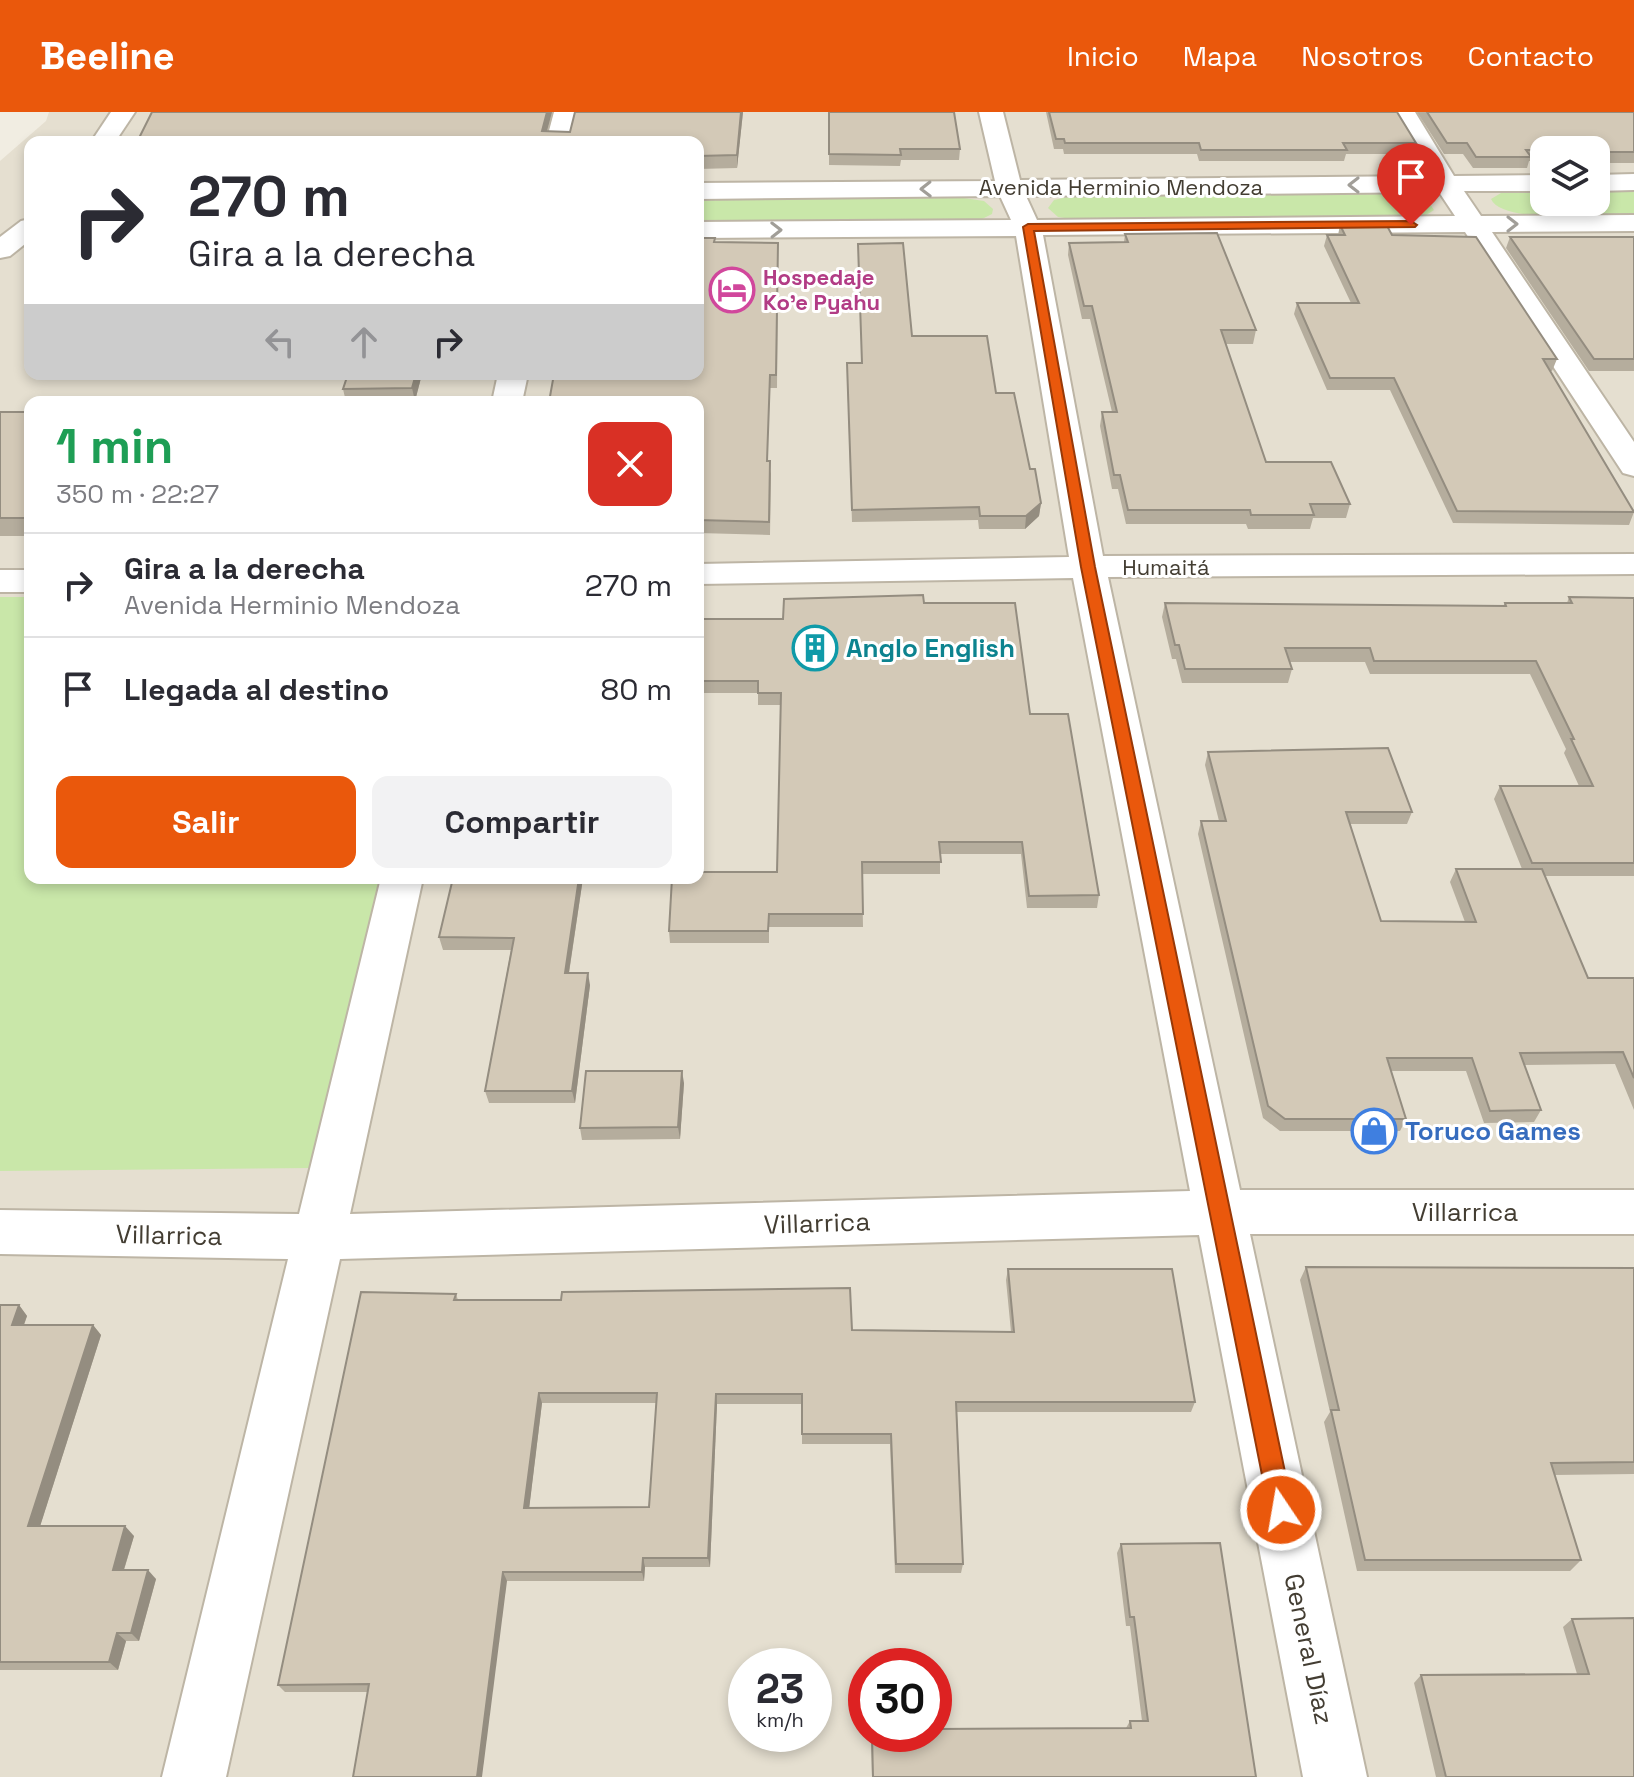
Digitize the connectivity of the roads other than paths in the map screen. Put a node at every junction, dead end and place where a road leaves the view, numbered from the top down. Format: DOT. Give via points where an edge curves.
graph roads {
  1 [pos="123,112"];
  2 [pos="566,112"];
  3 [pos="991,112"];
  4 [pos="1403,112"];
  5 [pos="107,136"];
  6 [pos="560,136"];
  7 [pos="1634,182"];
  8 [pos="1530,183"];
  9 [pos="1610,183"];
  10 [pos="1447,185"];
  11 [pos="1009,188"];
  12 [pos="704,191"];
  13 [pos="1634,223"];
  14 [pos="1475,224"];
  15 [pos="1028,227"];
  16 [pos="704,230"];
  17 [pos="24,232"];
  18 [pos="0,250"];
  19 [pos="1634,466"];
  20 [pos="1634,564"];
  21 [pos="1088,567"];
  22 [pos="704,574"];
  23 [pos="0,581"];
  24 [pos="24,581"];
  25 [pos="401,884"];
  26 [pos="1220,1212"];
  27 [pos="1634,1212"];
  28 [pos="0,1232"];
  29 [pos="320,1237"];
  30 [pos="194,1777"];
  31 [pos="1335,1777"];
  1 -- 5 [label="street"];
  2 -- 6 [label="street"];
  3 -- 11 [label="street, General Díaz"];
  4 -- 10 [label="street"];
  7 -- 9 [label="street"];
  8 -- 10 [label="street, Avenida Herminio Mendoza"];
  10 -- 11 [label="street, Avenida Herminio Mendoza, one-way"];
  10 -- 14 [label="street"];
  11 -- 12 [label="street, Avenida Herminio Mendoza, one-way"];
  11 -- 15 [label="street, General Díaz"];
  14 -- 13 [label="street, Avenida Herminio Mendoza, one-way"];
  14 -- 15 [label="street, Avenida Herminio Mendoza"];
  14 -- 19 [label="street"];
  16 -- 15 [label="street, Avenida Herminio Mendoza, one-way"];
  15 -- 21 [label="street, General Díaz"];
  17 -- 18 [label="street"];
  20 -- 21 [label="street, Humaitá"];
  21 -- 22 [label="street, Humaitá"];
  21 -- 26 [label="street, General Díaz"];
  23 -- 24 [label="street"];
  25 -- 29 [label="street"];
  26 -- 27 [label="street, Villarrica"];
  26 -- 29 [label="street, Villarrica"];
  26 -- 31 [label="street, General Díaz"];
  28 -- 29 [label="street, Villarrica"];
  29 -- 30 [label="street"];
}
